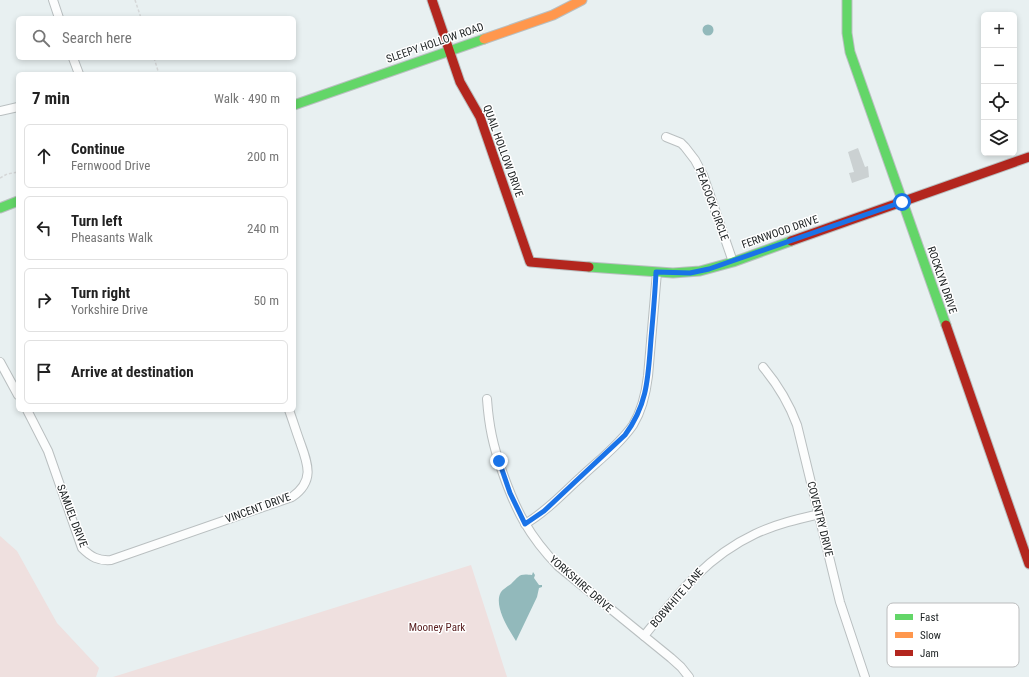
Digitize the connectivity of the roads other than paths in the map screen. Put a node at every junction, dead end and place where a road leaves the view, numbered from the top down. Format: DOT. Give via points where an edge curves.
graph roads {
  1 [pos="53,0"];
  2 [pos="432,0"];
  3 [pos="582,0"];
  4 [pos="847,0"];
  5 [pos="58,16"];
  6 [pos="449,51"];
  7 [pos="74,60"];
  8 [pos="78,72"];
  9 [pos="296,104"];
  10 [pos="16,107"];
  11 [pos="0,111"];
  12 [pos="666,137"];
  13 [pos="1029,157"];
  14 [pos="902,202"];
  15 [pos="16,203"];
  16 [pos="0,208"];
  17 [pos="530,262"];
  18 [pos="733,262"];
  19 [pos="656,272"];
  20 [pos="0,362"];
  21 [pos="763,367"];
  22 [pos="16,391"];
  23 [pos="487,399"];
  24 [pos="28,412"];
  25 [pos="290,412"];
  26 [pos="820,514"];
  27 [pos="525,524"];
  28 [pos="203,528"];
  29 [pos="1029,564"];
  30 [pos="644,636"];
  31 [pos="689,677"];
  32 [pos="865,677"];
  1 -- 5 [label="street"];
  2 -- 6 [label="street, QUAIL HOLLOW DRIVE"];
  3 -- 6 [label="street, SLEEPY HOLLOW ROAD" via="553,15"];
  4 -- 14 [label="street, ROCKLYN DRIVE" via="850,52"];
  6 -- 9 [label="street, SLEEPY HOLLOW ROAD"];
  6 -- 17 [label="street, QUAIL HOLLOW DRIVE" via="460,82 480,117"];
  7 -- 8 [label="street"];
  10 -- 11 [label="street"];
  12 -- 18 [label="street, PEACOCK CIRCLE" via="685,147 697,163"];
  13 -- 14 [label="street, FERNWOOD DRIVE"];
  14 -- 18 [label="street, FERNWOOD DRIVE"];
  14 -- 29 [label="street, ROCKLYN DRIVE"];
  15 -- 16 [label="street"];
  17 -- 19 [label="street, FERNWOOD DRIVE"];
  18 -- 19 [label="street, FERNWOOD DRIVE" via="690,273"];
  19 -- 27 [label="street" via="648,376 639,413 615,445 544,511"];
  20 -- 22 [label="street"];
  21 -- 26 [label="street, COVENTRY DRIVE" via="782,392 794,415"];
  23 -- 27 [label="street, YORKSHIRE DRIVE" via="492,441 510,493"];
  24 -- 28 [label="street, SAMUEL DRIVE" via="48,451 82,548 95,559 111,560"];
  25 -- 28 [label="street, VINCENT DRIVE" via="307,464 308,472 304,486 292,497"];
  26 -- 30 [label="street, BOBWHITE LANE" via="756,534 718,556 685,586"];
  26 -- 32 [label="street, COVENTRY DRIVE" via="840,602"];
  27 -- 30 [label="street, YORKSHIRE DRIVE" via="558,566"];
  30 -- 31 [label="street, YORKSHIRE DRIVE" via="676,662"];
}
